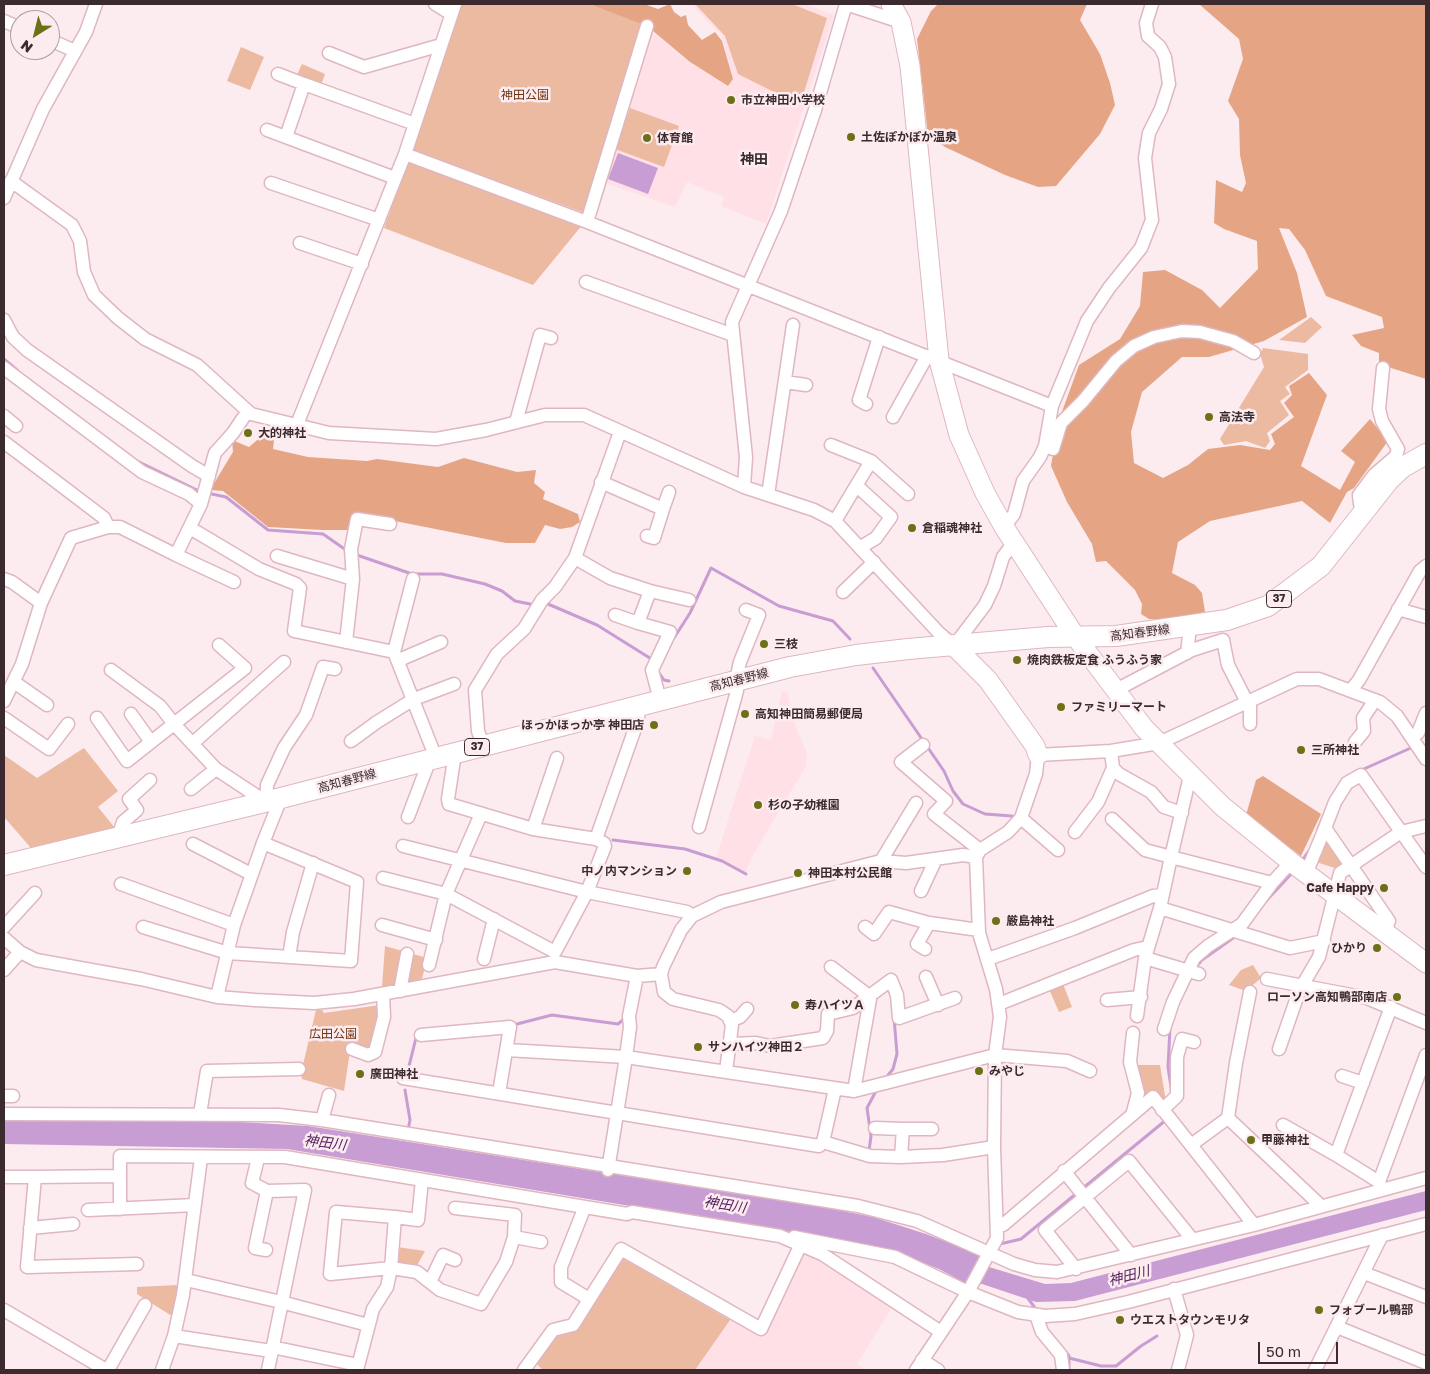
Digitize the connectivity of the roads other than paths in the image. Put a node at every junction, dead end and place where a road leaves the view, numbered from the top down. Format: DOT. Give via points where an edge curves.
graph roads {
  1 [pos="96,4"];
  2 [pos="435,4"];
  3 [pos="846,4"];
  4 [pos="891,4"];
  5 [pos="1152,4"];
  6 [pos="453,9"];
  7 [pos="901,22"];
  8 [pos="647,26"];
  9 [pos="60,44"];
  10 [pos="441,45"];
  11 [pos="75,51"];
  12 [pos="329,53"];
  13 [pos="278,74"];
  14 [pos="304,84"];
  15 [pos="415,124"];
  16 [pos="267,130"];
  17 [pos="286,137"];
  18 [pos="405,154"];
  19 [pos="395,178"];
  20 [pos="12,181"];
  21 [pos="271,183"];
  22 [pos="4,198"];
  23 [pos="379,220"];
  24 [pos="587,222"];
  25 [pos="300,243"];
  26 [pos="362,264"];
  27 [pos="586,282"];
  28 [pos="747,286"];
  29 [pos="4,320"];
  30 [pos="793,325"];
  31 [pos="541,335"];
  32 [pos="733,335"];
  33 [pos="880,337"];
  34 [pos="1254,353"];
  35 [pos="933,358"];
  36 [pos="4,368"];
  37 [pos="1383,368"];
  38 [pos="785,382"];
  39 [pos="806,385"];
  40 [pos="866,404"];
  41 [pos="1052,406"];
  42 [pos="247,412"];
  43 [pos="4,416"];
  44 [pos="892,417"];
  45 [pos="516,422"];
  46 [pos="16,426"];
  47 [pos="296,427"];
  48 [pos="620,432"];
  49 [pos="4,442"];
  50 [pos="831,445"];
  51 [pos="1045,446"];
  52 [pos="1426,454"];
  53 [pos="871,461"];
  54 [pos="208,480"];
  55 [pos="601,482"];
  56 [pos="857,486"];
  57 [pos="744,487"];
  58 [pos="669,492"];
  59 [pos="908,494"];
  60 [pos="768,495"];
  61 [pos="201,504"];
  62 [pos="1366,508"];
  63 [pos="663,509"];
  64 [pos="835,521"];
  65 [pos="390,524"];
  66 [pos="108,527"];
  67 [pos="190,528"];
  68 [pos="1009,534"];
  69 [pos="647,536"];
  70 [pos="861,547"];
  71 [pos="176,555"];
  72 [pos="277,556"];
  73 [pos="576,558"];
  74 [pos="874,562"];
  75 [pos="1426,566"];
  76 [pos="4,579"];
  77 [pos="353,579"];
  78 [pos="413,579"];
  79 [pos="234,582"];
  80 [pos="650,591"];
  81 [pos="843,592"];
  82 [pos="689,600"];
  83 [pos="41,603"];
  84 [pos="1398,609"];
  85 [pos="746,610"];
  86 [pos="616,615"];
  87 [pos="1426,617"];
  88 [pos="638,623"];
  89 [pos="1190,627"];
  90 [pos="1075,636"];
  91 [pos="346,642"];
  92 [pos="441,642"];
  93 [pos="219,644"];
  94 [pos="954,646"];
  95 [pos="1187,653"];
  96 [pos="396,656"];
  97 [pos="284,662"];
  98 [pos="335,669"];
  99 [pos="111,670"];
  100 [pos="736,680"];
  101 [pos="14,682"];
  102 [pos="454,684"];
  103 [pos="1355,685"];
  104 [pos="1116,690"];
  105 [pos="414,699"];
  106 [pos="660,700"];
  107 [pos="1375,700"];
  108 [pos="4,701"];
  109 [pos="1248,701"];
  110 [pos="47,705"];
  111 [pos="639,705"];
  112 [pos="1426,712"];
  113 [pos="131,714"];
  114 [pos="4,718"];
  115 [pos="97,718"];
  116 [pos="68,724"];
  117 [pos="174,724"];
  118 [pos="1250,724"];
  119 [pos="1419,735"];
  120 [pos="351,741"];
  121 [pos="151,742"];
  122 [pos="1355,742"];
  123 [pos="193,743"];
  124 [pos="1159,743"];
  125 [pos="483,745"];
  126 [pos="923,745"];
  127 [pos="1111,751"];
  128 [pos="1038,755"];
  129 [pos="440,757"];
  130 [pos="1425,757"];
  131 [pos="557,758"];
  132 [pos="216,768"];
  133 [pos="1114,768"];
  134 [pos="1190,776"];
  135 [pos="150,780"];
  136 [pos="191,789"];
  137 [pos="273,800"];
  138 [pos="916,803"];
  139 [pos="1182,813"];
  140 [pos="481,814"];
  141 [pos="408,817"];
  142 [pos="1021,818"];
  143 [pos="1112,819"];
  144 [pos="1426,826"];
  145 [pos="699,827"];
  146 [pos="1325,828"];
  147 [pos="533,829"];
  148 [pos="1075,832"];
  149 [pos="1401,832"];
  150 [pos="118,837"];
  151 [pos="596,840"];
  152 [pos="263,843"];
  153 [pos="193,844"];
  154 [pos="403,846"];
  155 [pos="1058,850"];
  156 [pos="978,854"];
  157 [pos="1171,857"];
  158 [pos="459,859"];
  159 [pos="936,859"];
  160 [pos="881,862"];
  161 [pos="313,864"];
  162 [pos="4,865"];
  163 [pos="1350,866"];
  164 [pos="1298,867"];
  165 [pos="1426,868"];
  166 [pos="251,874"];
  167 [pos="383,878"];
  168 [pos="1272,883"];
  169 [pos="121,884"];
  170 [pos="921,891"];
  171 [pos="587,892"];
  172 [pos="35,893"];
  173 [pos="1334,893"];
  174 [pos="446,894"];
  175 [pos="1161,902"];
  176 [pos="692,916"];
  177 [pos="494,919"];
  178 [pos="929,923"];
  179 [pos="234,925"];
  180 [pos="382,925"];
  181 [pos="4,927"];
  182 [pos="144,927"];
  183 [pos="865,927"];
  184 [pos="979,930"];
  185 [pos="1240,932"];
  186 [pos="1385,932"];
  187 [pos="4,938"];
  188 [pos="436,940"];
  189 [pos="1324,941"];
  190 [pos="925,949"];
  191 [pos="228,953"];
  192 [pos="1147,953"];
  193 [pos="19,954"];
  194 [pos="407,954"];
  195 [pos="289,957"];
  196 [pos="484,959"];
  197 [pos="988,959"];
  198 [pos="1426,963"];
  199 [pos="429,965"];
  200 [pos="831,966"];
  201 [pos="4,970"];
  202 [pos="1193,972"];
  203 [pos="661,974"];
  204 [pos="637,976"];
  205 [pos="926,976"];
  206 [pos="1267,978"];
  207 [pos="401,986"];
  208 [pos="1301,986"];
  209 [pos="1250,992"];
  210 [pos="383,994"];
  211 [pos="869,996"];
  212 [pos="217,997"];
  213 [pos="1141,997"];
  214 [pos="955,998"];
  215 [pos="1107,1000"];
  216 [pos="938,1004"];
  217 [pos="999,1004"];
  218 [pos="1392,1007"];
  219 [pos="747,1009"];
  220 [pos="1137,1016"];
  221 [pos="730,1021"];
  222 [pos="1426,1023"];
  223 [pos="1164,1029"];
  224 [pos="1133,1033"];
  225 [pos="421,1035"];
  226 [pos="1194,1042"];
  227 [pos="730,1044"];
  228 [pos="1279,1049"];
  229 [pos="352,1050"];
  230 [pos="507,1050"];
  231 [pos="995,1055"];
  232 [pos="1426,1055"];
  233 [pos="626,1056"];
  234 [pos="299,1069"];
  235 [pos="726,1071"];
  236 [pos="1090,1071"];
  237 [pos="1342,1076"];
  238 [pos="403,1078"];
  239 [pos="1363,1083"];
  240 [pos="834,1089"];
  241 [pos="854,1091"];
  242 [pos="499,1094"];
  243 [pos="329,1095"];
  244 [pos="1168,1109"];
  245 [pos="616,1112"];
  246 [pos="1133,1112"];
  247 [pos="4,1114"];
  248 [pos="200,1114"];
  249 [pos="1228,1118"];
  250 [pos="322,1120"];
  251 [pos="1283,1125"];
  252 [pos="875,1128"];
  253 [pos="903,1129"];
  254 [pos="932,1129"];
  255 [pos="823,1142"];
  256 [pos="1191,1145"];
  257 [pos="994,1147"];
  258 [pos="1336,1155"];
  259 [pos="901,1157"];
  260 [pos="201,1158"];
  261 [pos="258,1158"];
  262 [pos="609,1168"];
  263 [pos="1064,1171"];
  264 [pos="120,1176"];
  265 [pos="4,1177"];
  266 [pos="35,1177"];
  267 [pos="1426,1178"];
  268 [pos="422,1180"];
  269 [pos="1381,1186"];
  270 [pos="267,1190"];
  271 [pos="1083,1193"];
  272 [pos="195,1205"];
  273 [pos="1321,1206"];
  274 [pos="455,1208"];
  275 [pos="120,1209"];
  276 [pos="88,1210"];
  277 [pos="582,1214"];
  278 [pos="395,1218"];
  279 [pos="73,1224"];
  280 [pos="1254,1225"];
  281 [pos="997,1226"];
  282 [pos="30,1228"];
  283 [pos="1424,1228"];
  284 [pos="1382,1235"];
  285 [pos="782,1236"];
  286 [pos="514,1237"];
  287 [pos="1192,1239"];
  288 [pos="541,1242"];
  289 [pos="801,1244"];
  290 [pos="266,1250"];
  291 [pos="989,1254"];
  292 [pos="1131,1255"];
  293 [pos="455,1260"];
  294 [pos="137,1264"];
  295 [pos="391,1268"];
  296 [pos="1076,1269"];
  297 [pos="1364,1273"];
  298 [pos="186,1280"];
  299 [pos="430,1282"];
  300 [pos="970,1288"];
  301 [pos="1174,1289"];
  302 [pos="1426,1297"];
  303 [pos="589,1299"];
  304 [pos="281,1302"];
  305 [pos="145,1305"];
  306 [pos="4,1310"];
  307 [pos="1039,1316"];
  308 [pos="368,1325"];
  309 [pos="1337,1328"];
  310 [pos="941,1332"];
  311 [pos="174,1336"];
  312 [pos="272,1349"];
  313 [pos="1426,1363"];
  314 [pos="919,1365"];
  315 [pos="358,1368"];
  316 [pos="107,1370"];
  317 [pos="162,1370"];
  318 [pos="268,1370"];
  319 [pos="524,1370"];
  320 [pos="938,1370"];
  321 [pos="1063,1370"];
  322 [pos="1178,1370"];
  323 [pos="1315,1370"];
  1 -- 11 [label="street"];
  2 -- 6 [label="street"];
  3 -- 7 [label="street"];
  3 -- 28 [label="street" via="781,211"];
  4 -- 7 [label="street"];
  5 -- 41 [label="street" via="1146,23 1148,36 1166,57 1169,84 1149,133 1145,158 1152,220 1141,248 1087,321"];
  6 -- 10 [label="street"];
  7 -- 35 [label="street" via="910,66"];
  8 -- 24 [label="street"];
  9 -- 11 [label="street"];
  10 -- 12 [label="street" via="364,67"];
  10 -- 15 [label="street"];
  11 -- 20 [label="street" via="43,109"];
  13 -- 14 [label="street"];
  14 -- 15 [label="street"];
  14 -- 17 [label="street"];
  15 -- 18 [label="street"];
  16 -- 17 [label="street"];
  17 -- 19 [label="street"];
  18 -- 19 [label="street"];
  18 -- 24 [label="street"];
  19 -- 23 [label="street"];
  20 -- 22 [label="street"];
  20 -- 42 [label="street" via="72,225 80,241 84,272 94,295 145,340 198,365"];
  21 -- 23 [label="street"];
  23 -- 26 [label="street"];
  24 -- 28 [label="street"];
  25 -- 26 [label="street"];
  26 -- 47 [label="street"];
  27 -- 32 [label="street"];
  28 -- 32 [label="street" via="732,322"];
  28 -- 33 [label="street"];
  29 -- 54 [label="street" via="13,336 27,350"];
  30 -- 38 [label="street"];
  31 -- 45 [label="street"];
  32 -- 57 [label="street" via="746,457"];
  33 -- 35 [label="street"];
  33 -- 40 [label="street" via="859,400"];
  34 -- 51 [label="street" via="1233,341 1200,332 1182,331 1154,337 1134,346 1116,361 1061,424 1053,449"];
  35 -- 41 [label="street"];
  35 -- 44 [label="street"];
  35 -- 68 [label="street" via="959,435 985,493"];
  36 -- 61 [label="street" via="142,472 189,494"];
  37 -- 62 [label="street" via="1379,408 1382,421 1398,449 1396,456 1374,475 1359,495 1360,504"];
  38 -- 39 [label="street"];
  38 -- 60 [label="street"];
  41 -- 51 [label="street"];
  42 -- 47 [label="street"];
  42 -- 54 [label="street" via="233,434 215,452"];
  43 -- 46 [label="street"];
  45 -- 47 [label="street" via="436,438 329,433"];
  45 -- 48 [label="street" via="545,415 584,415"];
  48 -- 55 [label="street"];
  48 -- 57 [label="street"];
  49 -- 66 [label="street" via="104,518"];
  50 -- 53 [label="street"];
  51 -- 68 [label="street" via="1023,481"];
  52 -- 62 [label="main road, 高知春野線 / 37" via="1388,480"];
  53 -- 56 [label="street"];
  53 -- 59 [label="street"];
  54 -- 61 [label="street"];
  55 -- 63 [label="street"];
  55 -- 73 [label="street"];
  56 -- 64 [label="street"];
  56 -- 70 [label="street" via="892,517 876,538"];
  57 -- 60 [label="street"];
  58 -- 63 [label="street"];
  60 -- 64 [label="street" via="814,510"];
  61 -- 67 [label="street"];
  62 -- 89 [label="main road, 高知春野線 / 37" via="1337,548 1284,596 1248,613"];
  63 -- 69 [label="street" via="654,538"];
  64 -- 70 [label="street"];
  65 -- 77 [label="street" via="357,519 351,553"];
  66 -- 71 [label="street" via="120,527"];
  66 -- 83 [label="street" via="71,538"];
  67 -- 71 [label="street"];
  67 -- 91 [label="street" via="259,570 296,584 300,588 294,631"];
  68 -- 90 [label="street"];
  68 -- 94 [label="street" via="985,605"];
  70 -- 74 [label="street"];
  71 -- 79 [label="street"];
  72 -- 77 [label="street"];
  73 -- 80 [label="street" via="610,578"];
  73 -- 125 [label="street" via="524,629 497,654 475,690 478,731"];
  74 -- 81 [label="street"];
  74 -- 94 [label="street"];
  75 -- 84 [label="street"];
  76 -- 83 [label="street"];
  77 -- 91 [label="street"];
  78 -- 96 [label="street"];
  80 -- 82 [label="street"];
  80 -- 88 [label="street"];
  83 -- 101 [label="street"];
  84 -- 87 [label="street"];
  84 -- 103 [label="street"];
  85 -- 100 [label="street" via="759,615"];
  86 -- 88 [label="street"];
  88 -- 106 [label="street" via="670,632 654,664"];
  89 -- 90 [label="main road, 高知春野線 / 37" via="1116,636"];
  89 -- 95 [label="street"];
  90 -- 94 [label="main road, 高知春野線 / 37"];
  90 -- 104 [label="street"];
  91 -- 96 [label="street"];
  92 -- 96 [label="street"];
  93 -- 117 [label="street" via="245,668"];
  94 -- 100 [label="main road, 高知春野線 / 37" via="856,656"];
  94 -- 128 [label="street" via="988,680"];
  95 -- 104 [label="street"];
  95 -- 109 [label="street" via="1224,640 1228,664"];
  96 -- 105 [label="street"];
  97 -- 123 [label="street"];
  98 -- 137 [label="street" via="323,667 306,715 284,748 267,785"];
  99 -- 117 [label="street" via="160,706"];
  100 -- 106 [label="main road, 高知春野線 / 37"];
  100 -- 145 [label="street" via="737,691"];
  101 -- 108 [label="street"];
  101 -- 110 [label="street"];
  102 -- 105 [label="street"];
  103 -- 107 [label="street"];
  103 -- 109 [label="street" via="1297,678"];
  104 -- 124 [label="street"];
  105 -- 120 [label="street"];
  105 -- 129 [label="street"];
  106 -- 111 [label="main road, 高知春野線 / 37"];
  107 -- 119 [label="street"];
  107 -- 122 [label="street" via="1364,718 1364,731"];
  109 -- 118 [label="street"];
  109 -- 124 [label="street"];
  111 -- 125 [label="main road, 高知春野線 / 37"];
  111 -- 151 [label="street" via="638,720"];
  112 -- 119 [label="street"];
  113 -- 121 [label="street"];
  114 -- 116 [label="street" via="49,749"];
  115 -- 121 [label="street" via="128,761"];
  117 -- 121 [label="street"];
  117 -- 123 [label="street"];
  119 -- 130 [label="street"];
  123 -- 132 [label="street"];
  124 -- 127 [label="street"];
  124 -- 134 [label="street"];
  125 -- 129 [label="main road, 高知春野線 / 37"];
  126 -- 156 [label="street" via="901,762 946,801 934,814"];
  127 -- 128 [label="street"];
  127 -- 133 [label="street"];
  128 -- 142 [label="street" via="1036,774"];
  129 -- 137 [label="main road, 高知春野線 / 37"];
  129 -- 140 [label="street" via="449,804"];
  129 -- 141 [label="street"];
  131 -- 147 [label="street"];
  132 -- 136 [label="street"];
  132 -- 137 [label="street"];
  133 -- 139 [label="street" via="1151,792 1164,807"];
  133 -- 148 [label="street" via="1098,802"];
  134 -- 139 [label="street"];
  134 -- 164 [label="street"];
  135 -- 150 [label="street" via="128,799 137,810 123,822"];
  137 -- 150 [label="main road, 高知春野線 / 37"];
  137 -- 152 [label="street"];
  138 -- 160 [label="street"];
  139 -- 157 [label="street"];
  140 -- 147 [label="street"];
  140 -- 158 [label="street"];
  142 -- 155 [label="street"];
  142 -- 156 [label="street"];
  143 -- 157 [label="street" via="1145,850"];
  144 -- 149 [label="street"];
  146 -- 149 [label="street" via="1342,791 1358,772"];
  146 -- 163 [label="street"];
  146 -- 164 [label="street"];
  147 -- 151 [label="street"];
  149 -- 163 [label="street"];
  149 -- 165 [label="street"];
  150 -- 162 [label="main road, 高知春野線 / 37"];
  151 -- 171 [label="street" via="605,846"];
  152 -- 161 [label="street"];
  152 -- 166 [label="street"];
  153 -- 166 [label="street"];
  154 -- 158 [label="street"];
  156 -- 159 [label="street"];
  156 -- 184 [label="street"];
  157 -- 168 [label="street"];
  157 -- 175 [label="street"];
  158 -- 171 [label="street"];
  158 -- 174 [label="street"];
  159 -- 160 [label="street" via="906,864"];
  159 -- 170 [label="street"];
  160 -- 176 [label="street" via="722,902"];
  161 -- 195 [label="street"];
  161 -- 195 [label="street" via="357,882 351,961"];
  163 -- 173 [label="street" via="1340,873"];
  163 -- 186 [label="street" via="1389,921"];
  164 -- 168 [label="street"];
  164 -- 173 [label="street"];
  166 -- 179 [label="street"];
  167 -- 174 [label="street"];
  168 -- 185 [label="street" via="1242,924"];
  169 -- 179 [label="street"];
  171 -- 176 [label="street" via="687,912"];
  171 -- 177 [label="street" via="555,952"];
  172 -- 181 [label="street"];
  173 -- 186 [label="street"];
  173 -- 189 [label="street"];
  174 -- 177 [label="street"];
  174 -- 188 [label="street"];
  175 -- 185 [label="street"];
  175 -- 192 [label="street"];
  175 -- 197 [label="street" via="1153,896"];
  176 -- 203 [label="street" via="681,930"];
  177 -- 196 [label="street"];
  178 -- 183 [label="street" via="889,912 874,934"];
  178 -- 184 [label="street"];
  178 -- 190 [label="street" via="917,944"];
  179 -- 191 [label="street"];
  180 -- 188 [label="street"];
  182 -- 191 [label="street"];
  184 -- 197 [label="street"];
  185 -- 189 [label="street" via="1290,948"];
  185 -- 202 [label="street" via="1208,946 1194,958"];
  186 -- 198 [label="street"];
  187 -- 193 [label="street"];
  188 -- 199 [label="street"];
  189 -- 208 [label="street" via="1317,964"];
  191 -- 195 [label="street"];
  191 -- 212 [label="street"];
  192 -- 202 [label="street"];
  192 -- 213 [label="street"];
  192 -- 217 [label="street" via="1134,950"];
  193 -- 201 [label="street"];
  193 -- 212 [label="street"];
  194 -- 207 [label="street"];
  197 -- 217 [label="street"];
  200 -- 211 [label="street"];
  202 -- 223 [label="street"];
  203 -- 204 [label="street"];
  203 -- 221 [label="street" via="664,992 673,999 719,1010"];
  204 -- 207 [label="street" via="556,962"];
  204 -- 233 [label="street"];
  205 -- 216 [label="street"];
  206 -- 208 [label="street"];
  207 -- 210 [label="street"];
  208 -- 218 [label="street" via="1348,993"];
  208 -- 228 [label="street"];
  209 -- 249 [label="street"];
  210 -- 212 [label="street" via="314,1003"];
  210 -- 229 [label="street" via="384,1017 374,1054"];
  211 -- 216 [label="street" via="891,980 900,1018"];
  211 -- 227 [label="street" via="853,1008 828,1014 823,1038 770,1046"];
  211 -- 241 [label="street"];
  213 -- 215 [label="street"];
  213 -- 220 [label="street"];
  214 -- 216 [label="street"];
  217 -- 231 [label="street"];
  218 -- 222 [label="street"];
  218 -- 239 [label="street"];
  219 -- 221 [label="street"];
  221 -- 227 [label="street"];
  224 -- 246 [label="street" via="1130,1062 1138,1093"];
  225 -- 230 [label="street" via="510,1027"];
  226 -- 244 [label="street" via="1182,1039"];
  227 -- 235 [label="street"];
  230 -- 233 [label="street"];
  230 -- 242 [label="street"];
  231 -- 236 [label="street" via="1067,1061"];
  231 -- 241 [label="street"];
  231 -- 257 [label="street"];
  232 -- 269 [label="street"];
  233 -- 235 [label="street"];
  233 -- 245 [label="street"];
  234 -- 248 [label="street" via="208,1071"];
  235 -- 240 [label="street"];
  237 -- 239 [label="street"];
  238 -- 242 [label="street"];
  239 -- 258 [label="street"];
  240 -- 241 [label="street"];
  240 -- 255 [label="street"];
  242 -- 245 [label="street"];
  243 -- 250 [label="street"];
  244 -- 246 [label="street" via="1153,1097"];
  244 -- 256 [label="street"];
  245 -- 255 [label="street" via="819,1146"];
  245 -- 262 [label="street"];
  246 -- 263 [label="street"];
  247 -- 248 [label="street"];
  248 -- 250 [label="street" via="279,1115"];
  249 -- 256 [label="street"];
  249 -- 273 [label="street"];
  250 -- 262 [label="street"];
  251 -- 258 [label="street"];
  252 -- 253 [label="street"];
  253 -- 254 [label="street"];
  253 -- 259 [label="street"];
  255 -- 259 [label="street" via="870,1156"];
  256 -- 280 [label="street"];
  257 -- 259 [label="street" via="943,1155"];
  257 -- 281 [label="street"];
  258 -- 269 [label="street"];
  260 -- 261 [label="street"];
  260 -- 264 [label="street" via="120,1156"];
  260 -- 272 [label="street"];
  261 -- 268 [label="street" via="285,1157"];
  261 -- 270 [label="street" via="252,1183"];
  262 -- 291 [label="street" via="858,1206 917,1221"];
  263 -- 271 [label="street"];
  263 -- 281 [label="street" via="1003,1225"];
  264 -- 266 [label="street"];
  264 -- 275 [label="street"];
  265 -- 266 [label="street"];
  266 -- 282 [label="street"];
  267 -- 269 [label="street"];
  268 -- 278 [label="street" via="418,1220"];
  268 -- 285 [label="street"];
  269 -- 273 [label="street"];
  270 -- 290 [label="street" via="256,1248"];
  270 -- 304 [label="street" via="305,1190"];
  271 -- 287 [label="street" via="1129,1161"];
  271 -- 292 [label="street"];
  271 -- 296 [label="street" via="1045,1230"];
  272 -- 275 [label="street"];
  272 -- 298 [label="street"];
  273 -- 280 [label="street"];
  274 -- 286 [label="street" via="516,1216"];
  275 -- 276 [label="street"];
  277 -- 303 [label="street" via="561,1267 561,1282"];
  278 -- 295 [label="street"];
  278 -- 295 [label="street" via="336,1212 330,1274"];
  279 -- 282 [label="street"];
  280 -- 287 [label="street"];
  281 -- 291 [label="street" via="997,1238"];
  282 -- 294 [label="street" via="27,1267"];
  283 -- 284 [label="street"];
  284 -- 297 [label="street"];
  284 -- 301 [label="street"];
  285 -- 289 [label="street"];
  285 -- 300 [label="street" via="807,1238 895,1257"];
  286 -- 288 [label="street"];
  286 -- 299 [label="street" via="506,1262 481,1304 440,1290"];
  287 -- 292 [label="street"];
  289 -- 303 [label="street" via="761,1329 621,1249"];
  289 -- 310 [label="street" via="822,1254"];
  291 -- 296 [label="street" via="1035,1270 1056,1272"];
  291 -- 300 [label="street"];
  292 -- 296 [label="street"];
  293 -- 299 [label="street" via="443,1255"];
  295 -- 299 [label="street" via="417,1272"];
  295 -- 308 [label="street" via="387,1288 373,1309"];
  297 -- 302 [label="street"];
  297 -- 309 [label="street"];
  298 -- 304 [label="street"];
  298 -- 311 [label="street"];
  300 -- 307 [label="street" via="1018,1312"];
  300 -- 310 [label="street"];
  301 -- 307 [label="street" via="1075,1314"];
  301 -- 322 [label="street" via="1187,1335"];
  303 -- 319 [label="street" via="573,1325 553,1330"];
  304 -- 308 [label="street"];
  304 -- 312 [label="street"];
  305 -- 316 [label="street"];
  306 -- 316 [label="street"];
  307 -- 321 [label="street" via="1042,1332 1061,1355"];
  308 -- 315 [label="street"];
  309 -- 313 [label="street"];
  309 -- 323 [label="street"];
  310 -- 314 [label="street"];
  311 -- 312 [label="street"];
  311 -- 317 [label="street"];
  312 -- 315 [label="street"];
  312 -- 318 [label="street"];
  314 -- 320 [label="street"];
}
